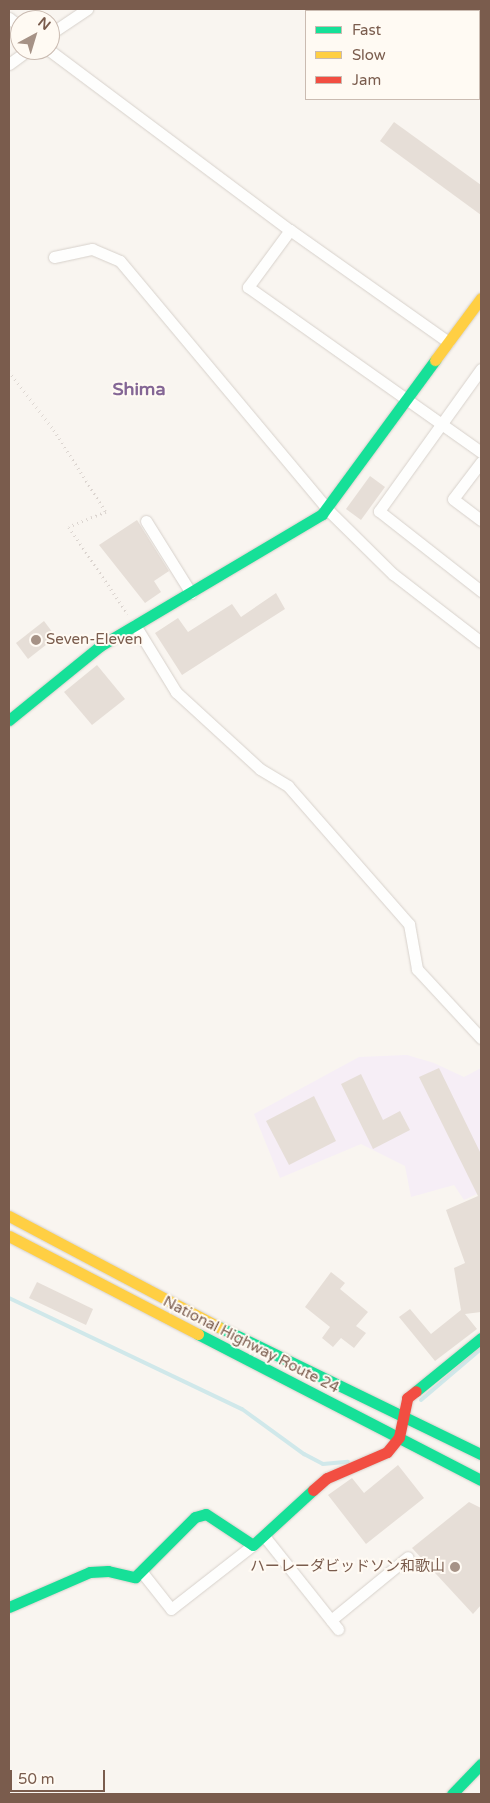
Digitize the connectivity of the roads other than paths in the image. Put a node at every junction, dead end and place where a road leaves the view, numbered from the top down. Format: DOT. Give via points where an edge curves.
graph roads {
  1 [pos="88,9"];
  2 [pos="60,27"];
  3 [pos="60,58"];
  4 [pos="290,230"];
  5 [pos="54,257"];
  6 [pos="481,298"];
  7 [pos="448,342"];
  8 [pos="481,369"];
  9 [pos="408,398"];
  10 [pos="442,423"];
  11 [pos="481,452"];
  12 [pos="481,462"];
  13 [pos="327,509"];
  14 [pos="481,520"];
  15 [pos="146,521"];
  16 [pos="481,591"];
  17 [pos="191,593"];
  18 [pos="135,625"];
  19 [pos="481,642"];
  20 [pos="9,720"];
  21 [pos="481,1038"];
  22 [pos="9,1216"];
  23 [pos="9,1236"];
  24 [pos="481,1338"];
  25 [pos="402,1417"];
  26 [pos="399,1437"];
  27 [pos="481,1454"];
  28 [pos="481,1480"];
  29 [pos="264,1536"];
  30 [pos="253,1545"];
  31 [pos="408,1557"];
  32 [pos="141,1571"];
  33 [pos="9,1607"];
  34 [pos="481,1764"];
  35 [pos="452,1794"];
  1 -- 2 [label="street"];
  3 -- 4 [label="street"];
  4 -- 7 [label="street"];
  4 -- 9 [label="street" via="248,287"];
  5 -- 13 [label="street" via="92,249 120,261"];
  6 -- 7 [label="main road"];
  7 -- 9 [label="main road"];
  8 -- 10 [label="street"];
  9 -- 10 [label="street"];
  9 -- 13 [label="main road"];
  10 -- 11 [label="street"];
  10 -- 16 [label="street" via="378,511"];
  12 -- 14 [label="street" via="453,499"];
  13 -- 17 [label="main road" via="308,524"];
  13 -- 19 [label="street" via="393,574"];
  15 -- 17 [label="street"];
  17 -- 18 [label="main road"];
  18 -- 20 [label="main road" via="100,646"];
  18 -- 21 [label="street" via="176,692 260,769 288,786 409,924 417,969"];
  22 -- 25 [label="main road, National Highway Route 24" via="186,1311"];
  23 -- 26 [label="main road, National Highway Route 24"];
  24 -- 25 [label="main road" via="407,1398"];
  25 -- 26 [label="main road"];
  25 -- 27 [label="main road, National Highway Route 24"];
  26 -- 28 [label="main road, National Highway Route 24"];
  26 -- 29 [label="main road" via="387,1452 327,1478"];
  29 -- 30 [label="main road"];
  29 -- 31 [label="street" via="334,1624"];
  30 -- 32 [label="main road" via="206,1514 195,1517"];
  30 -- 32 [label="street" via="171,1609"];
  32 -- 33 [label="main road" via="135,1578 108,1571 90,1572"];
  34 -- 35 [label="main road"];
}
